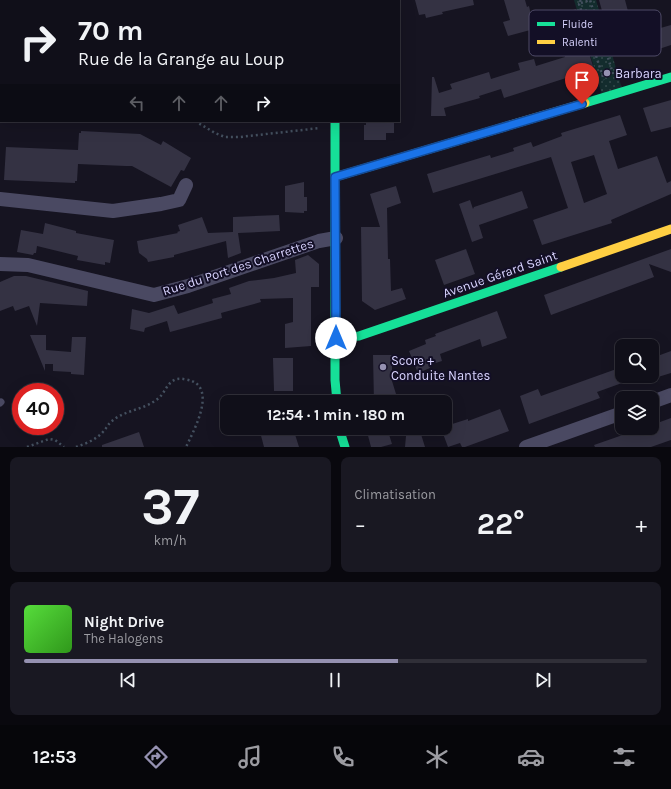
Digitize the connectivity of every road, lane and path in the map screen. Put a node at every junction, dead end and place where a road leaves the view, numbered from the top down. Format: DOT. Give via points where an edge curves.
graph roads {
  1 [pos="581,2"];
  2 [pos="593,10"];
  3 [pos="596,56"];
  4 [pos="607,56"];
  5 [pos="671,77"];
  6 [pos="619,93"];
  7 [pos="609,96"];
  8 [pos="197,122"];
  9 [pos="335,122"];
  10 [pos="320,128"];
  11 [pos="335,177"];
  12 [pos="186,185"];
  13 [pos="0,199"];
  14 [pos="671,228"];
  15 [pos="336,238"];
  16 [pos="0,264"];
  17 [pos="336,338"];
  18 [pos="337,395"];
  19 [pos="671,395"];
  20 [pos="659,399"];
  21 [pos="615,415"];
  22 [pos="341,435"];
  23 [pos="27,447"];
  24 [pos="64,447"];
  25 [pos="76,447"];
  26 [pos="186,447"];
  27 [pos="345,447"];
  28 [pos="526,447"];
  1 -- 2 [label="path" via="590,0"];
  3 -- 7 [label="path"];
  4 -- 6 [label="path"];
  5 -- 6 [label="street"];
  6 -- 7 [label="street"];
  7 -- 11 [label="street"];
  8 -- 10 [label="path" via="225,137"];
  9 -- 11 [label="street"];
  11 -- 15 [label="street"];
  12 -- 13 [label="street" via="179,200 113,211"];
  14 -- 17 [label="street, Avenue Gérard Saint" via="358,336"];
  15 -- 16 [label="street, Rue du Port des Charrettes" via="319,241 188,286 154,295 28,265"];
  15 -- 17 [label="street"];
  17 -- 18 [label="street"];
  19 -- 20 [label="street"];
  21 -- 28 [label="street"];
  22 -- 27 [label="street"];
  23 -- 24 [label="path" via="49,439"];
  25 -- 26 [label="path" via="102,433 112,421 157,400 168,384 177,379 186,379 201,388 203,398 199,417"];
}
